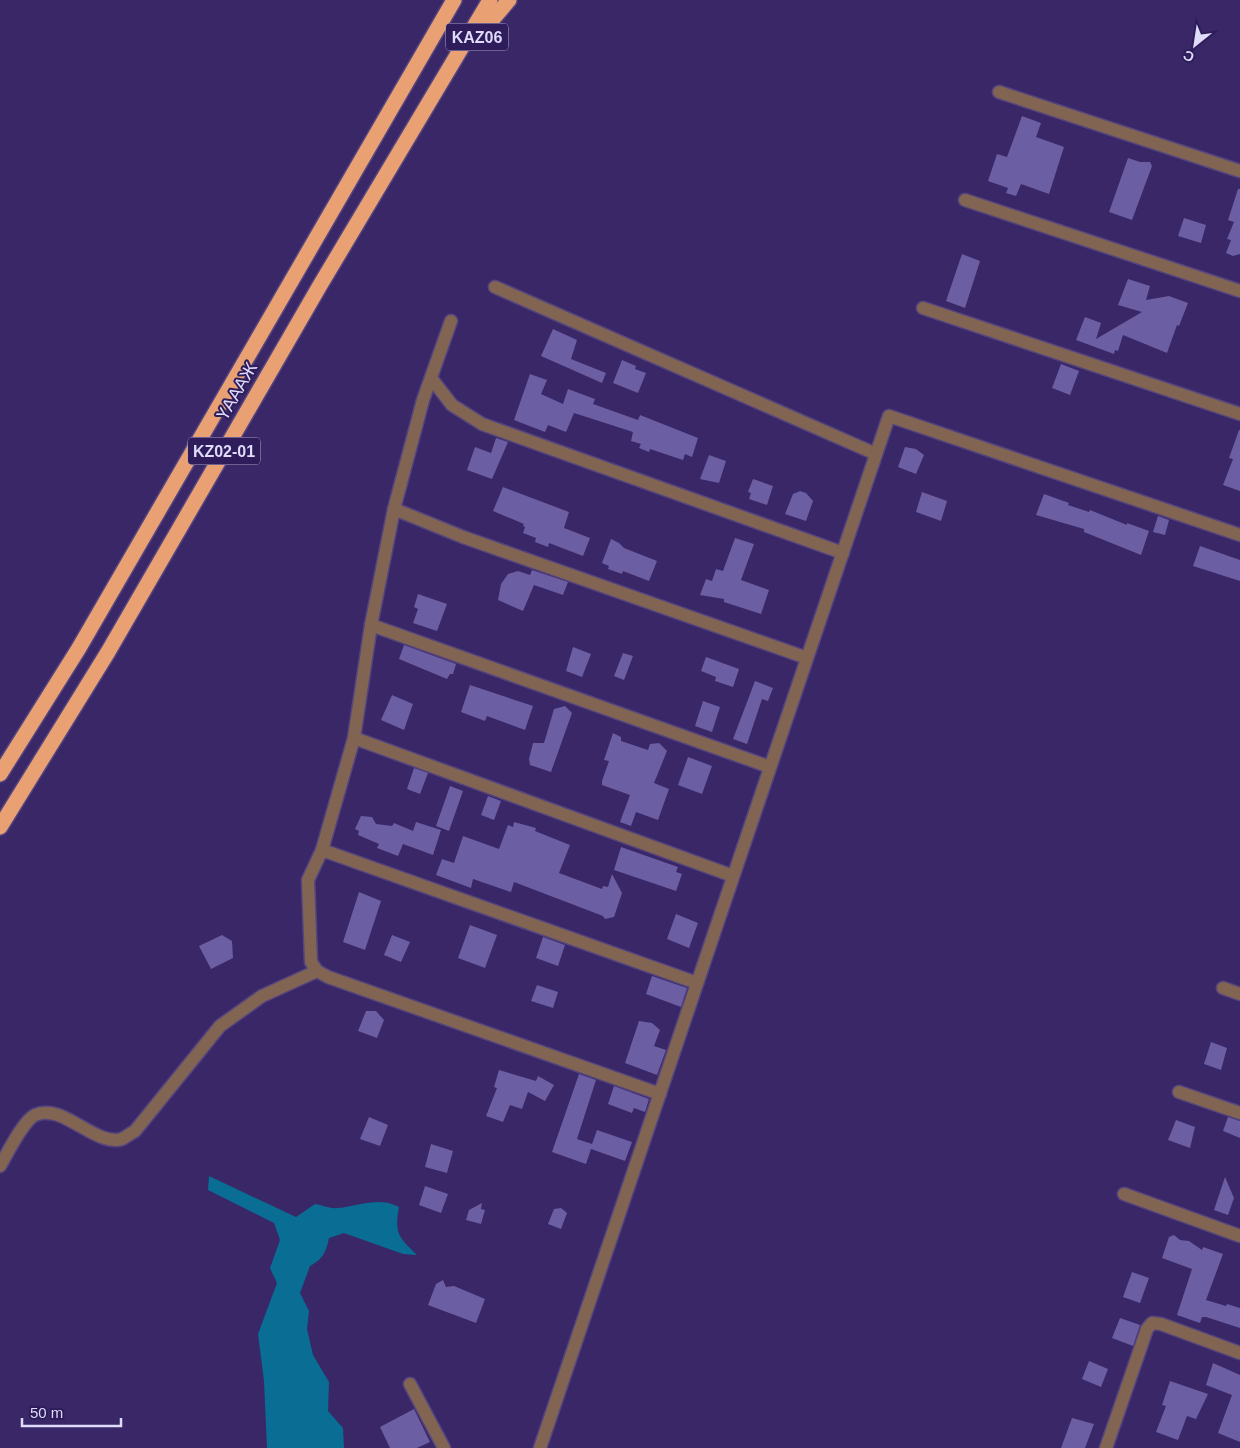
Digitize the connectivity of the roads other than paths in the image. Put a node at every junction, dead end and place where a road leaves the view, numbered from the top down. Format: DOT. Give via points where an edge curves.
graph roads {
  1 [pos="445,0"];
  2 [pos="454,0"];
  3 [pos="490,0"];
  4 [pos="509,0"];
  5 [pos="423,53"];
  6 [pos="446,74"];
  7 [pos="999,92"];
  8 [pos="1240,171"];
  9 [pos="965,200"];
  10 [pos="495,287"];
  11 [pos="1240,291"];
  12 [pos="923,308"];
  13 [pos="451,321"];
  14 [pos="430,378"];
  15 [pos="1240,414"];
  16 [pos="876,454"];
  17 [pos="394,509"];
  18 [pos="1240,535"];
  19 [pos="843,553"];
  20 [pos="371,625"];
  21 [pos="807,658"];
  22 [pos="354,738"];
  23 [pos="770,767"];
  24 [pos="0,774"];
  25 [pos="0,827"];
  26 [pos="322,850"];
  27 [pos="733,876"];
  28 [pos="317,971"];
  29 [pos="697,983"];
  30 [pos="1223,988"];
  31 [pos="1240,994"];
  32 [pos="1179,1092"];
  33 [pos="660,1094"];
  34 [pos="1240,1113"];
  35 [pos="0,1166"];
  36 [pos="1124,1194"];
  37 [pos="1240,1236"];
  38 [pos="1240,1353"];
  39 [pos="410,1384"];
  40 [pos="444,1448"];
  41 [pos="540,1448"];
  42 [pos="1106,1448"];
  1 -- 5 [label="highway"];
  2 -- 5 [label="highway, ҮАААЖ / KZ02-01"];
  3 -- 6 [label="highway, ҮАААЖ / KZ02-01"];
  4 -- 6 [label="highway, KАZ06"];
  5 -- 24 [label="highway, ҮАААЖ / KZ02-01" via="79,648"];
  6 -- 25 [label="highway, ҮАААЖ / KZ02-01" via="108,652"];
  7 -- 8 [label="street"];
  9 -- 11 [label="street"];
  10 -- 16 [label="street"];
  12 -- 15 [label="street"];
  13 -- 14 [label="street"];
  14 -- 17 [label="street"];
  14 -- 19 [label="street" via="452,405 482,424"];
  16 -- 18 [label="street" via="889,416"];
  16 -- 19 [label="street"];
  17 -- 20 [label="street"];
  17 -- 21 [label="street" via="463,537"];
  19 -- 21 [label="street"];
  20 -- 22 [label="street"];
  20 -- 23 [label="street"];
  21 -- 23 [label="street"];
  22 -- 26 [label="street"];
  22 -- 27 [label="street"];
  23 -- 27 [label="street"];
  26 -- 28 [label="street" via="308,880 311,962"];
  26 -- 29 [label="street"];
  27 -- 29 [label="street"];
  28 -- 33 [label="street"];
  28 -- 35 [label="street" via="262,996 220,1026 135,1131 121,1139 109,1140 52,1113 35,1115"];
  29 -- 33 [label="street"];
  30 -- 31 [label="street"];
  32 -- 34 [label="street"];
  33 -- 41 [label="street"];
  36 -- 37 [label="street"];
  38 -- 42 [label="street" via="1160,1324 1152,1324 1146,1329"];
  39 -- 40 [label="street"];
}
